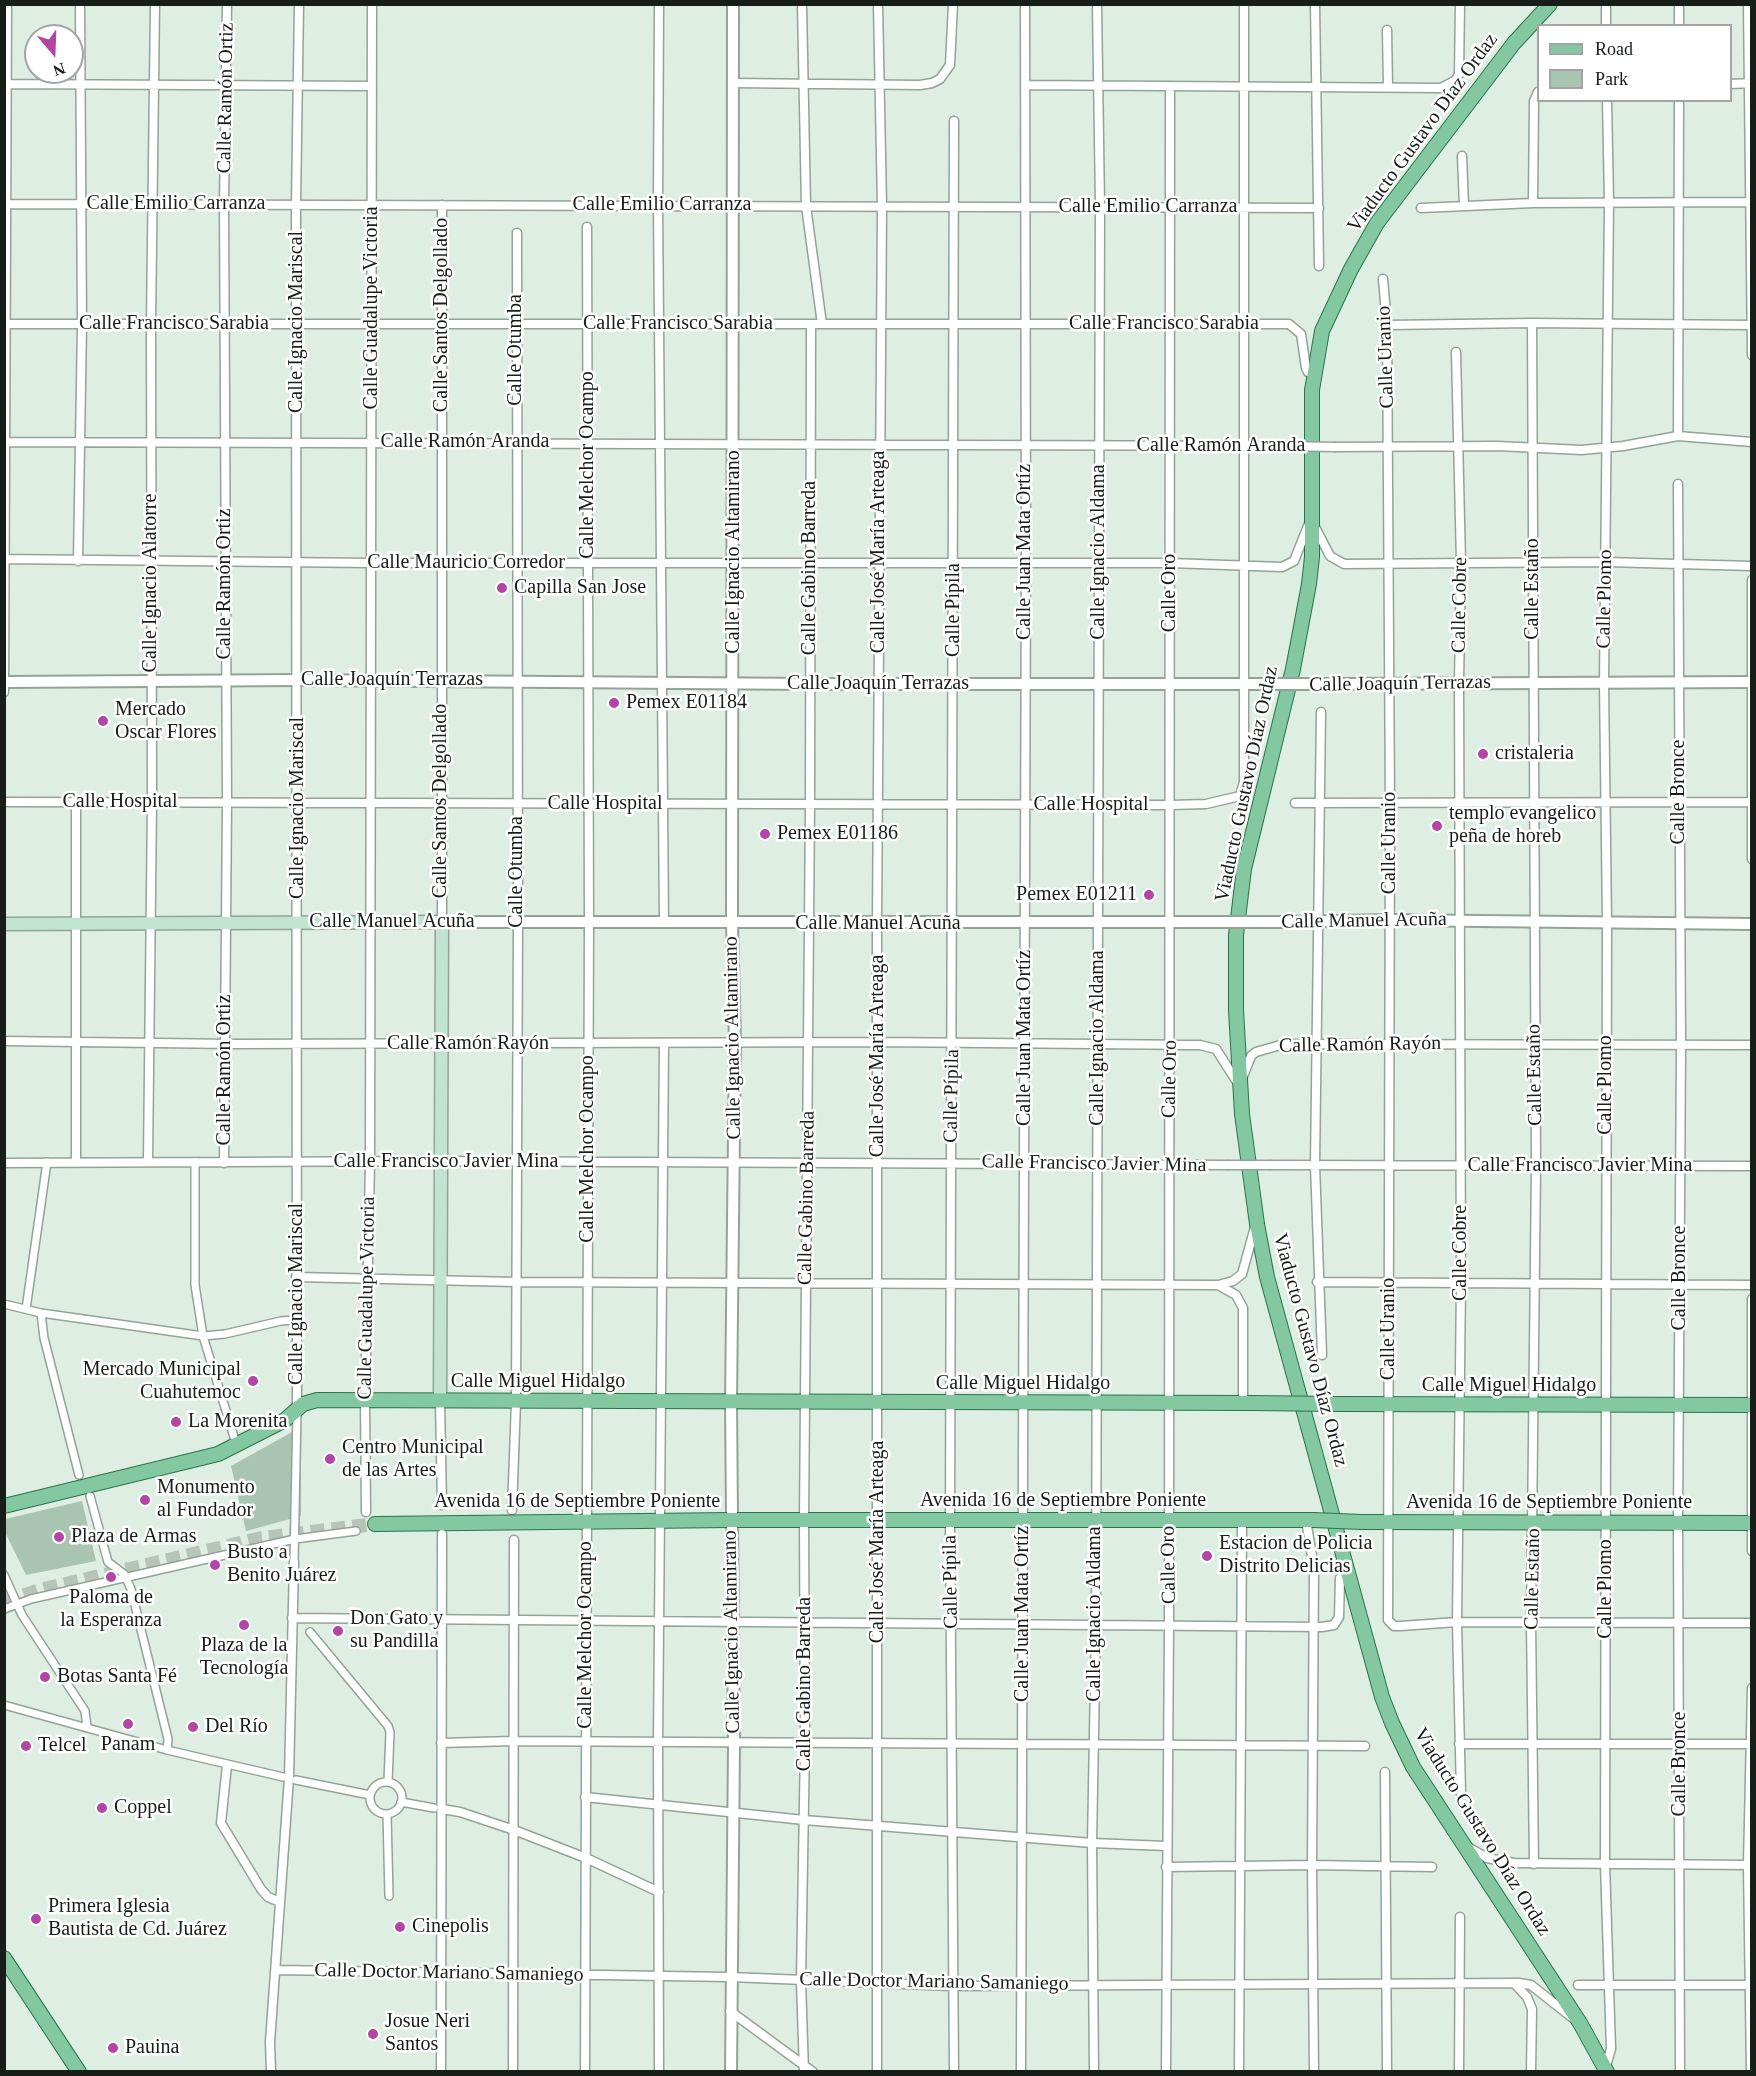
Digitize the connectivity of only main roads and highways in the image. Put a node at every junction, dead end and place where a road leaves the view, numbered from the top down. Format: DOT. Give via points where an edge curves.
graph roads {
  1 [pos="1550,4"];
  2 [pos="442,922"];
  3 [pos="4,924"];
  4 [pos="440,1401"];
  5 [pos="1751,1405"];
  6 [pos="4,1506"];
  7 [pos="1751,1523"];
  8 [pos="375,1524"];
  9 [pos="4,1958"];
  10 [pos="1606,2070"];
  11 [pos="79,2072"];
  1 -- 10 [label="main road, Viaducto Gustavo Díaz Ordaz" via="1514,43 1377,223 1322,331 1314,375 1312,557 1293,669 1244,869 1236,1010 1239,1086 1267,1277 1392,1723 1413,1767 1580,2023"];
  2 -- 3 [label="main road, Calle Manuel Acuña"];
  2 -- 4 [label="main road, Calle Santos Delgollado"];
  4 -- 5 [label="main road, Calle Miguel Hidalgo, bridge"];
  4 -- 6 [label="main road, Calle Miguel Hidalgo" via="316,1400 218,1454"];
  7 -- 8 [label="main road, Avenida 16 de Septiembre Poniente, bridge" via="731,1520"];
  9 -- 11 [label="main road"];
}
